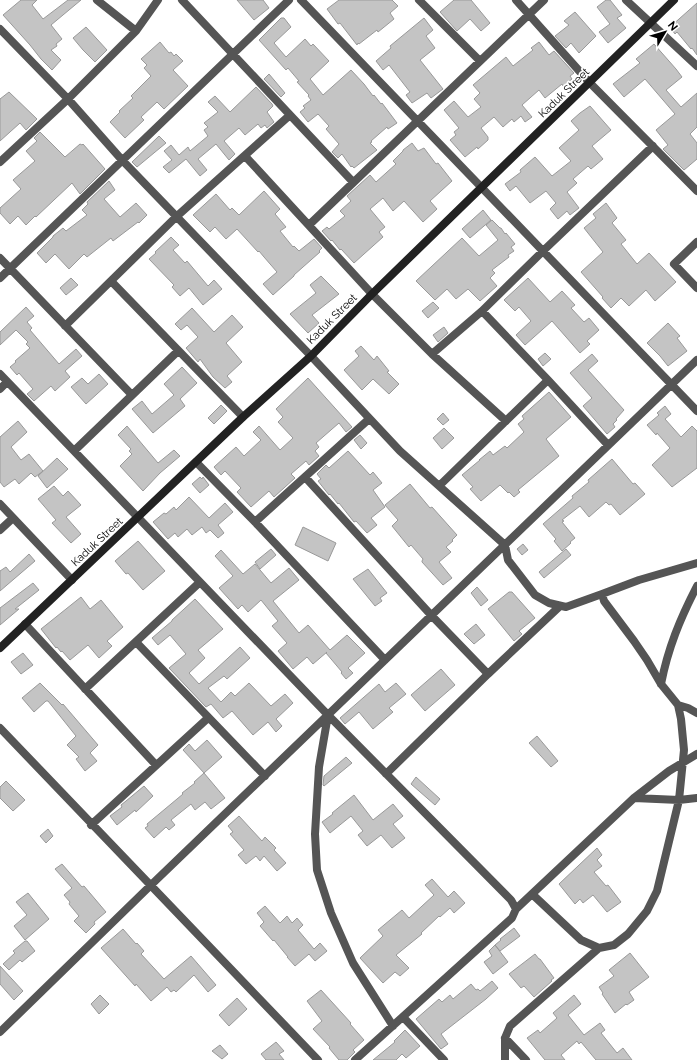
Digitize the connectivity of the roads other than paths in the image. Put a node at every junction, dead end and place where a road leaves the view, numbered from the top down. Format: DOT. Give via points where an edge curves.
graph roads {
  1 [pos="97,0"];
  2 [pos="158,0"];
  3 [pos="182,0"];
  4 [pos="289,0"];
  5 [pos="301,0"];
  6 [pos="419,0"];
  7 [pos="516,0"];
  8 [pos="544,0"];
  9 [pos="626,0"];
  10 [pos="674,0"];
  11 [pos="529,14"];
  12 [pos="650,23"];
  13 [pos="0,29"];
  14 [pos="136,31"];
  15 [pos="232,54"];
  16 [pos="480,61"];
  17 [pos="697,66"];
  18 [pos="590,83"];
  19 [pos="68,100"];
  20 [pos="290,115"];
  21 [pos="418,120"];
  22 [pos="653,146"];
  23 [pos="245,156"];
  24 [pos="122,160"];
  25 [pos="0,162"];
  26 [pos="354,182"];
  27 [pos="482,187"];
  28 [pos="697,191"];
  29 [pos="176,217"];
  30 [pos="309,225"];
  31 [pos="697,242"];
  32 [pos="543,251"];
  33 [pos="0,258"];
  34 [pos="10,269"];
  35 [pos="0,278"];
  36 [pos="111,281"];
  37 [pos="697,288"];
  38 [pos="372,294"];
  39 [pos="482,311"];
  40 [pos="65,326"];
  41 [pos="178,351"];
  42 [pos="432,354"];
  43 [pos="311,356"];
  44 [pos="697,360"];
  45 [pos="0,374"];
  46 [pos="548,380"];
  47 [pos="7,382"];
  48 [pos="672,384"];
  49 [pos="0,388"];
  50 [pos="132,395"];
  51 [pos="697,411"];
  52 [pos="243,417"];
  53 [pos="369,419"];
  54 [pos="506,421"];
  55 [pos="608,445"];
  56 [pos="74,451"];
  57 [pos="196,462"];
  58 [pos="304,477"];
  59 [pos="439,486"];
  60 [pos="0,504"];
  61 [pos="13,518"];
  62 [pos="138,518"];
  63 [pos="255,522"];
  64 [pos="0,530"];
  65 [pos="505,545"];
  66 [pos="697,563"];
  67 [pos="72,580"];
  68 [pos="200,582"];
  69 [pos="697,586"];
  70 [pos="602,594"];
  71 [pos="560,606"];
  72 [pos="431,615"];
  73 [pos="25,624"];
  74 [pos="136,642"];
  75 [pos="0,648"];
  76 [pos="385,660"];
  77 [pos="488,674"];
  78 [pos="661,684"];
  79 [pos="85,689"];
  80 [pos="678,706"];
  81 [pos="697,713"];
  82 [pos="328,716"];
  83 [pos="208,718"];
  84 [pos="0,728"];
  85 [pos="697,754"];
  86 [pos="682,763"];
  87 [pos="156,765"];
  88 [pos="386,774"];
  89 [pos="264,776"];
  90 [pos="634,798"];
  91 [pos="697,798"];
  92 [pos="678,800"];
  93 [pos="92,824"];
  94 [pos="150,886"];
  95 [pos="532,894"];
  96 [pos="516,909"];
  97 [pos="599,948"];
  98 [pos="403,1017"];
  99 [pos="393,1026"];
  100 [pos="0,1032"];
  101 [pos="505,1038"];
  102 [pos="318,1060"];
  103 [pos="355,1060"];
  104 [pos="444,1060"];
  105 [pos="505,1060"];
  106 [pos="526,1060"];
  1 -- 14 [label="street"];
  2 -- 14 [label="street"];
  3 -- 15 [label="street"];
  4 -- 15 [label="street"];
  5 -- 21 [label="street"];
  6 -- 16 [label="street"];
  7 -- 11 [label="street"];
  8 -- 11 [label="street"];
  9 -- 12 [label="street"];
  10 -- 12 [label="street, Kaduk Street"];
  11 -- 16 [label="street"];
  11 -- 18 [label="street"];
  12 -- 17 [label="street"];
  12 -- 18 [label="street, Kaduk Street"];
  13 -- 19 [label="street"];
  14 -- 19 [label="street"];
  15 -- 20 [label="street"];
  15 -- 24 [label="street"];
  16 -- 21 [label="street"];
  18 -- 22 [label="street"];
  18 -- 27 [label="street, Kaduk Street"];
  19 -- 24 [label="street"];
  19 -- 25 [label="street"];
  20 -- 23 [label="street"];
  20 -- 26 [label="street"];
  21 -- 26 [label="street"];
  21 -- 27 [label="street"];
  22 -- 28 [label="street"];
  22 -- 32 [label="street"];
  23 -- 29 [label="street"];
  23 -- 30 [label="street"];
  24 -- 29 [label="street"];
  24 -- 34 [label="street"];
  26 -- 30 [label="street"];
  27 -- 32 [label="street"];
  27 -- 38 [label="street, Kaduk Street"];
  29 -- 36 [label="street"];
  29 -- 43 [label="street"];
  30 -- 38 [label="street"];
  31 -- 37 [label="street" via="674,264"];
  32 -- 39 [label="street"];
  32 -- 48 [label="street"];
  33 -- 34 [label="street"];
  34 -- 35 [label="street"];
  34 -- 40 [label="street"];
  36 -- 40 [label="street"];
  36 -- 41 [label="street"];
  38 -- 42 [label="street"];
  38 -- 43 [label="street, Kaduk Street"];
  39 -- 42 [label="street"];
  39 -- 46 [label="street"];
  40 -- 50 [label="street"];
  41 -- 50 [label="street"];
  41 -- 52 [label="street"];
  42 -- 54 [label="street"];
  43 -- 52 [label="street, Kaduk Street"];
  43 -- 53 [label="street"];
  44 -- 48 [label="street"];
  45 -- 47 [label="street"];
  46 -- 54 [label="street"];
  46 -- 55 [label="street"];
  47 -- 49 [label="street"];
  47 -- 56 [label="street"];
  48 -- 51 [label="street"];
  48 -- 55 [label="street"];
  50 -- 56 [label="street"];
  52 -- 57 [label="street, Kaduk Street"];
  53 -- 58 [label="street"];
  53 -- 59 [label="street"];
  54 -- 59 [label="street"];
  55 -- 65 [label="street"];
  56 -- 62 [label="street"];
  57 -- 62 [label="street, Kaduk Street"];
  57 -- 63 [label="street"];
  58 -- 63 [label="street"];
  58 -- 72 [label="street"];
  59 -- 65 [label="street"];
  60 -- 61 [label="street"];
  61 -- 64 [label="street"];
  61 -- 67 [label="street"];
  62 -- 67 [label="street, Kaduk Street"];
  62 -- 68 [label="street"];
  63 -- 76 [label="street"];
  65 -- 71 [label="street" via="508,560 535,595 548,603"];
  65 -- 72 [label="street"];
  66 -- 70 [label="street"];
  67 -- 73 [label="street, Kaduk Street"];
  68 -- 74 [label="street"];
  68 -- 82 [label="street"];
  69 -- 78 [label="street" via="672,640"];
  70 -- 71 [label="street" via="566,607"];
  70 -- 78 [label="street" via="604,601 634,640"];
  71 -- 77 [label="street"];
  72 -- 76 [label="street"];
  72 -- 77 [label="street"];
  73 -- 75 [label="street, Kaduk Street"];
  73 -- 79 [label="street"];
  74 -- 79 [label="street"];
  74 -- 83 [label="street"];
  76 -- 82 [label="street"];
  77 -- 88 [label="street"];
  78 -- 80 [label="street"];
  79 -- 87 [label="street"];
  80 -- 81 [label="street"];
  80 -- 86 [label="street" via="684,750"];
  82 -- 88 [label="street"];
  82 -- 89 [label="street"];
  82 -- 99 [label="street" via="319,767 315,834 317,870 331,913 353,963"];
  83 -- 87 [label="street"];
  83 -- 89 [label="street"];
  84 -- 93 [label="street"];
  85 -- 86 [label="street"];
  86 -- 90 [label="street"];
  86 -- 92 [label="street"];
  87 -- 93 [label="street"];
  88 -- 96 [label="street" via="511,900"];
  89 -- 94 [label="street"];
  90 -- 92 [label="street"];
  90 -- 95 [label="street"];
  91 -- 92 [label="street"];
  92 -- 97 [label="street" via="657,891 647,911 628,934 614,945"];
  93 -- 94 [label="street"];
  94 -- 100 [label="street"];
  94 -- 102 [label="street"];
  95 -- 96 [label="street"];
  95 -- 97 [label="street" via="581,940"];
  96 -- 98 [label="street" via="512,918"];
  97 -- 101 [label="street" via="510,1026"];
  98 -- 99 [label="street"];
  98 -- 104 [label="street"];
  99 -- 103 [label="street"];
  101 -- 105 [label="street"];
  101 -- 106 [label="street"];
}
